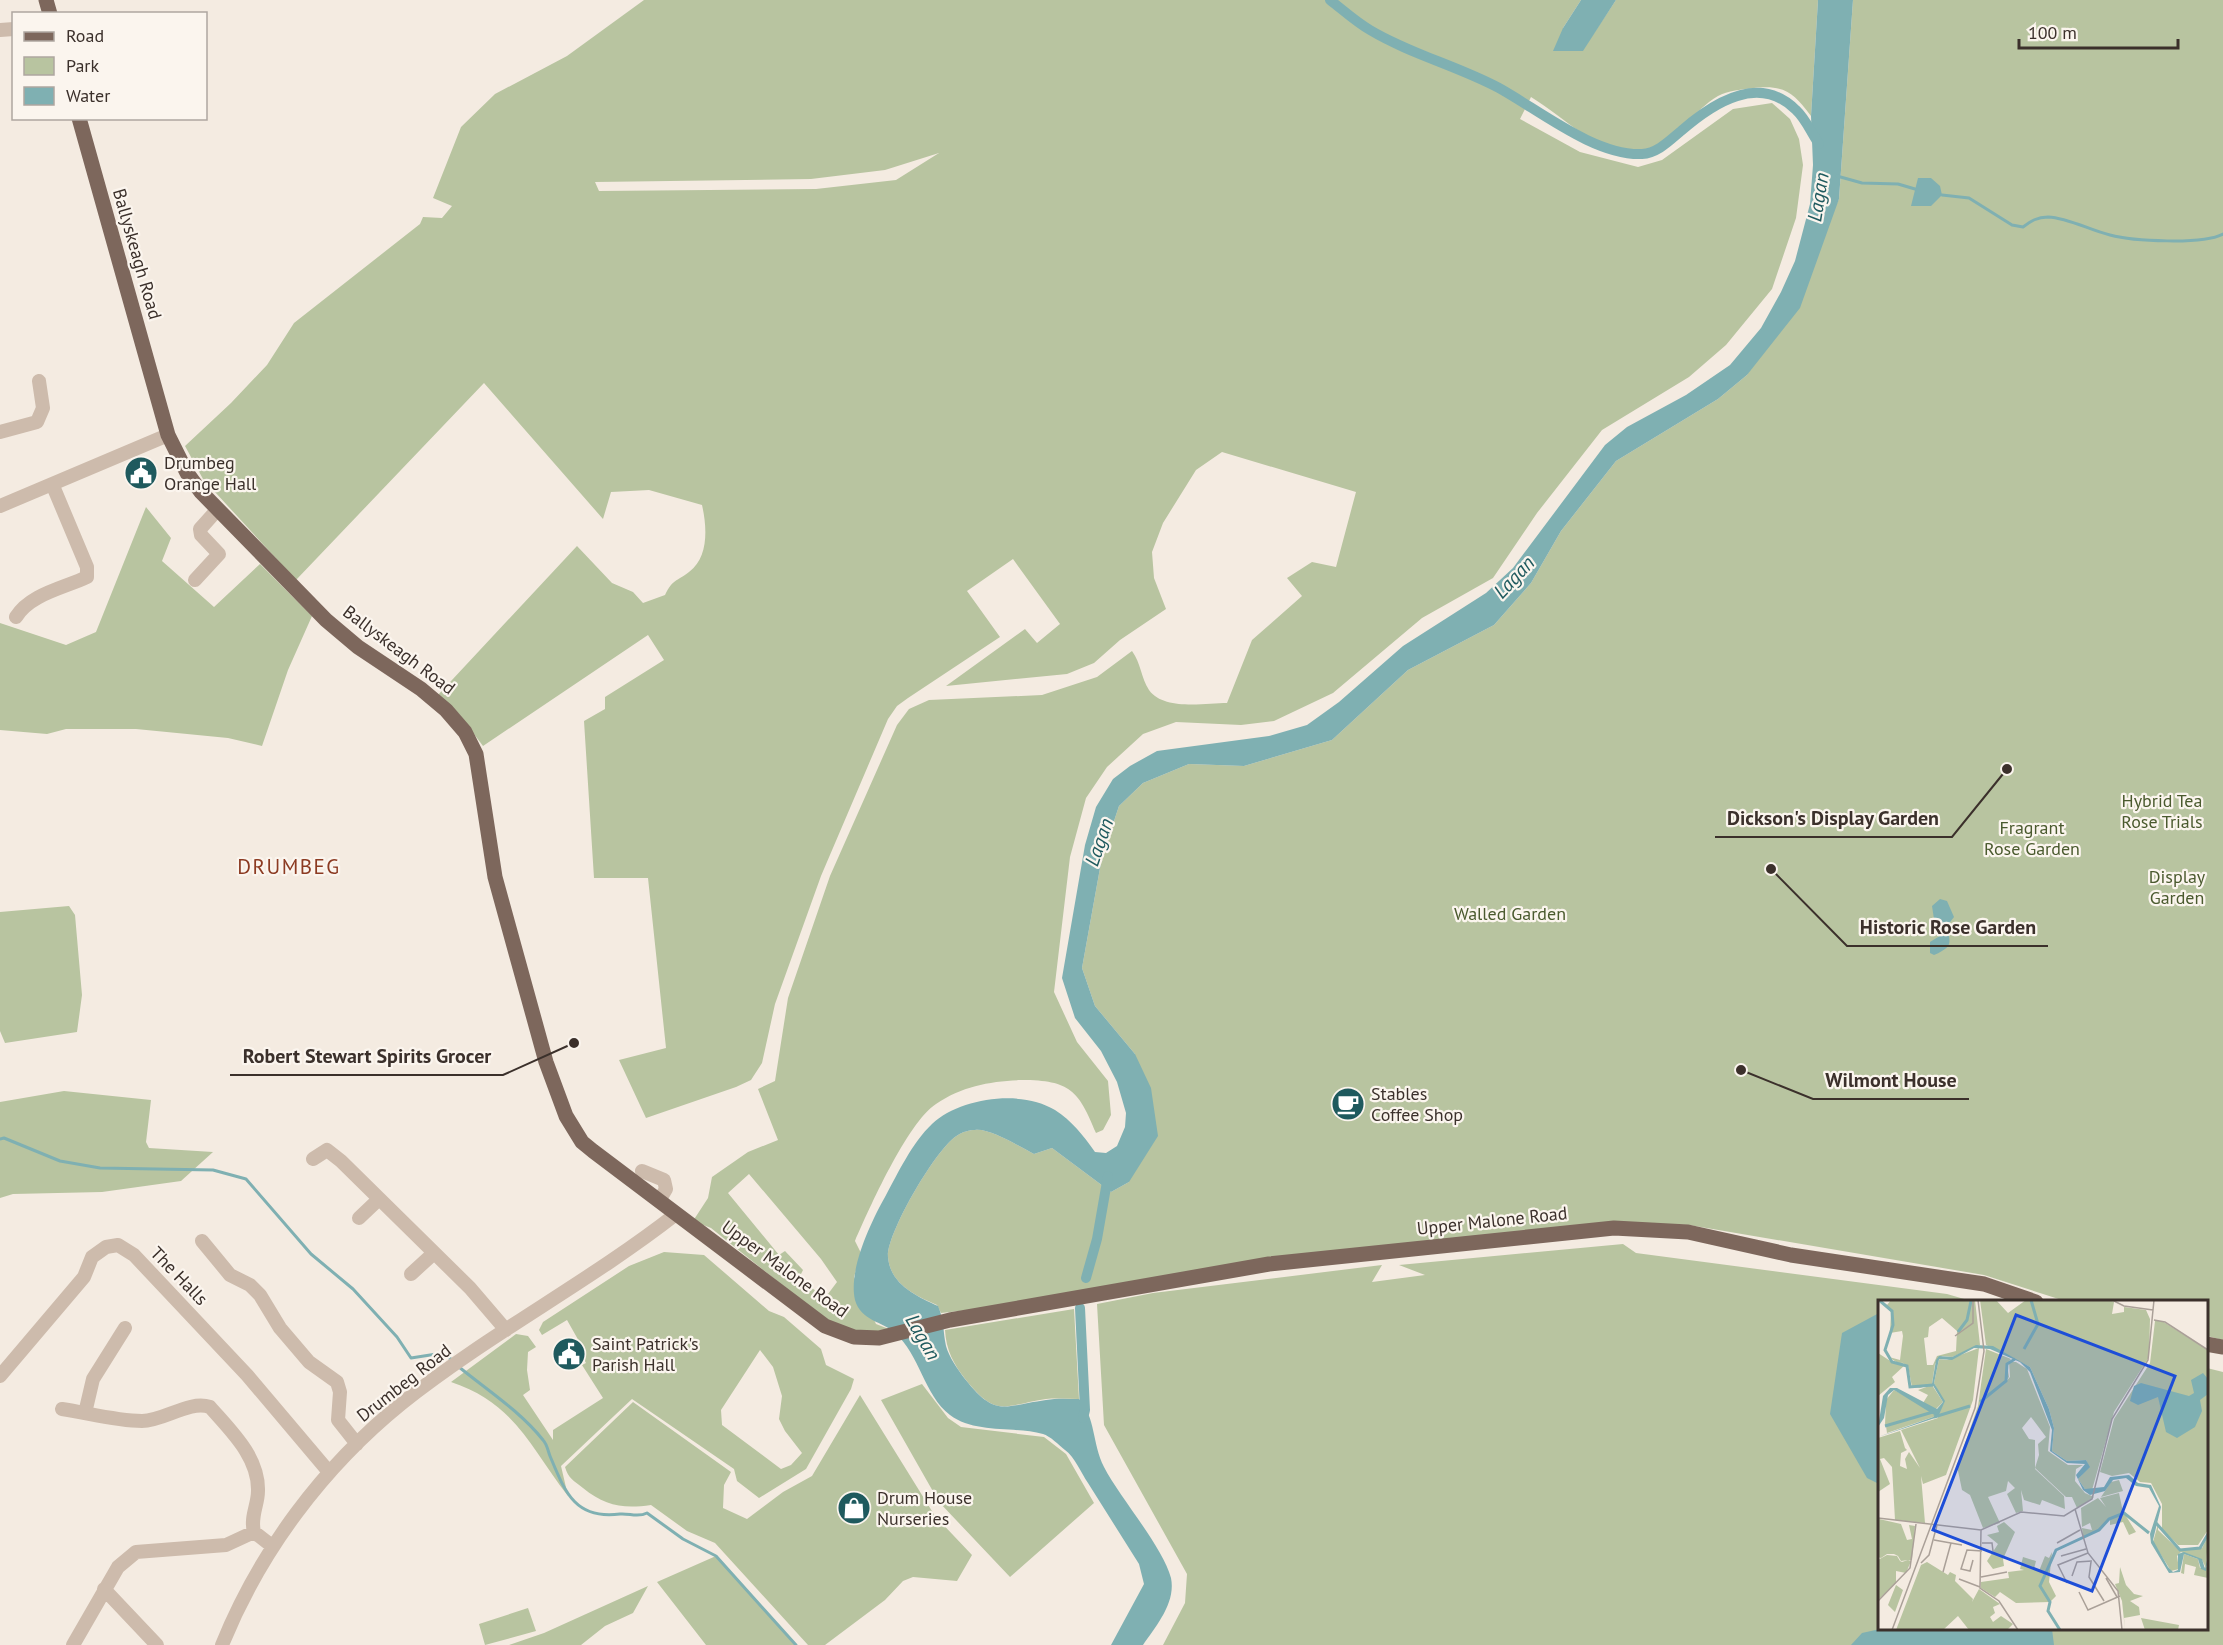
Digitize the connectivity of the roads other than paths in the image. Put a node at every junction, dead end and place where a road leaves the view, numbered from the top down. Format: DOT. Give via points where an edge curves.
graph roads {
  1 [pos="80,120"];
  2 [pos="39,381"];
  3 [pos="0,432"];
  4 [pos="168,435"];
  5 [pos="53,486"];
  6 [pos="0,506"];
  7 [pos="217,510"];
  8 [pos="195,580"];
  9 [pos="16,617"];
  10 [pos="313,1159"];
  11 [pos="642,1171"];
  12 [pos="379,1199"];
  13 [pos="659,1201"];
  14 [pos="676,1214"];
  15 [pos="359,1218"];
  16 [pos="202,1241"];
  17 [pos="434,1252"];
  18 [pos="411,1274"];
  19 [pos="2030,1300"];
  20 [pos="125,1328"];
  21 [pos="506,1330"];
  22 [pos="2208,1344"];
  23 [pos="2223,1347"];
  24 [pos="0,1376"];
  25 [pos="62,1409"];
  26 [pos="85,1413"];
  27 [pos="357,1444"];
  28 [pos="329,1472"];
  29 [pos="254,1532"];
  30 [pos="272,1546"];
  31 [pos="104,1589"];
  32 [pos="73,1645"];
  33 [pos="157,1645"];
  34 [pos="222,1645"];
  1 -- 4 [label="main road, Ballyskeagh Road"];
  2 -- 3 [label="street" via="43,408 37,422"];
  4 -- 5 [label="street"];
  4 -- 7 [label="main road, Ballyskeagh Road" via="187,473"];
  5 -- 6 [label="street"];
  5 -- 9 [label="street" via="87,567 87,577 37,598"];
  7 -- 8 [label="street" via="200,529 219,554"];
  7 -- 13 [label="main road, Ballyskeagh Road" via="337,630 421,689 465,732 476,754 495,877 559,1101 582,1142"];
  10 -- 12 [label="street" via="327,1150"];
  11 -- 13 [label="street" via="664,1180 666,1189"];
  12 -- 15 [label="street"];
  12 -- 17 [label="street"];
  13 -- 14 [label="main road, Ballyskeagh Road"];
  14 -- 19 [label="main road, Upper Malone Road" via="825,1326 854,1337 879,1338 950,1320 1269,1264 1614,1228 1688,1232 1791,1255 1984,1284"];
  14 -- 21 [label="street, Drumbeg Road"];
  16 -- 27 [label="street" via="230,1275 260,1295 280,1328 309,1362 337,1382 338,1420"];
  17 -- 18 [label="street"];
  17 -- 21 [label="street"];
  20 -- 26 [label="street" via="93,1379"];
  21 -- 27 [label="street, Drumbeg Road" via="400,1405"];
  22 -- 23 [label="main road"];
  24 -- 28 [label="street, The Halls" via="84,1277 92,1257 106,1247 118,1245 134,1255 247,1375"];
  25 -- 26 [label="street"];
  26 -- 29 [label="street" via="141,1421 203,1405 210,1407 254,1465 258,1494"];
  27 -- 28 [label="street, Drumbeg Road"];
  28 -- 30 [label="street, Drumbeg Road"];
  29 -- 30 [label="street"];
  29 -- 31 [label="street" via="226,1545 136,1552 118,1567"];
  30 -- 34 [label="street, Drumbeg Road"];
  31 -- 32 [label="street"];
  31 -- 33 [label="street"];
}
